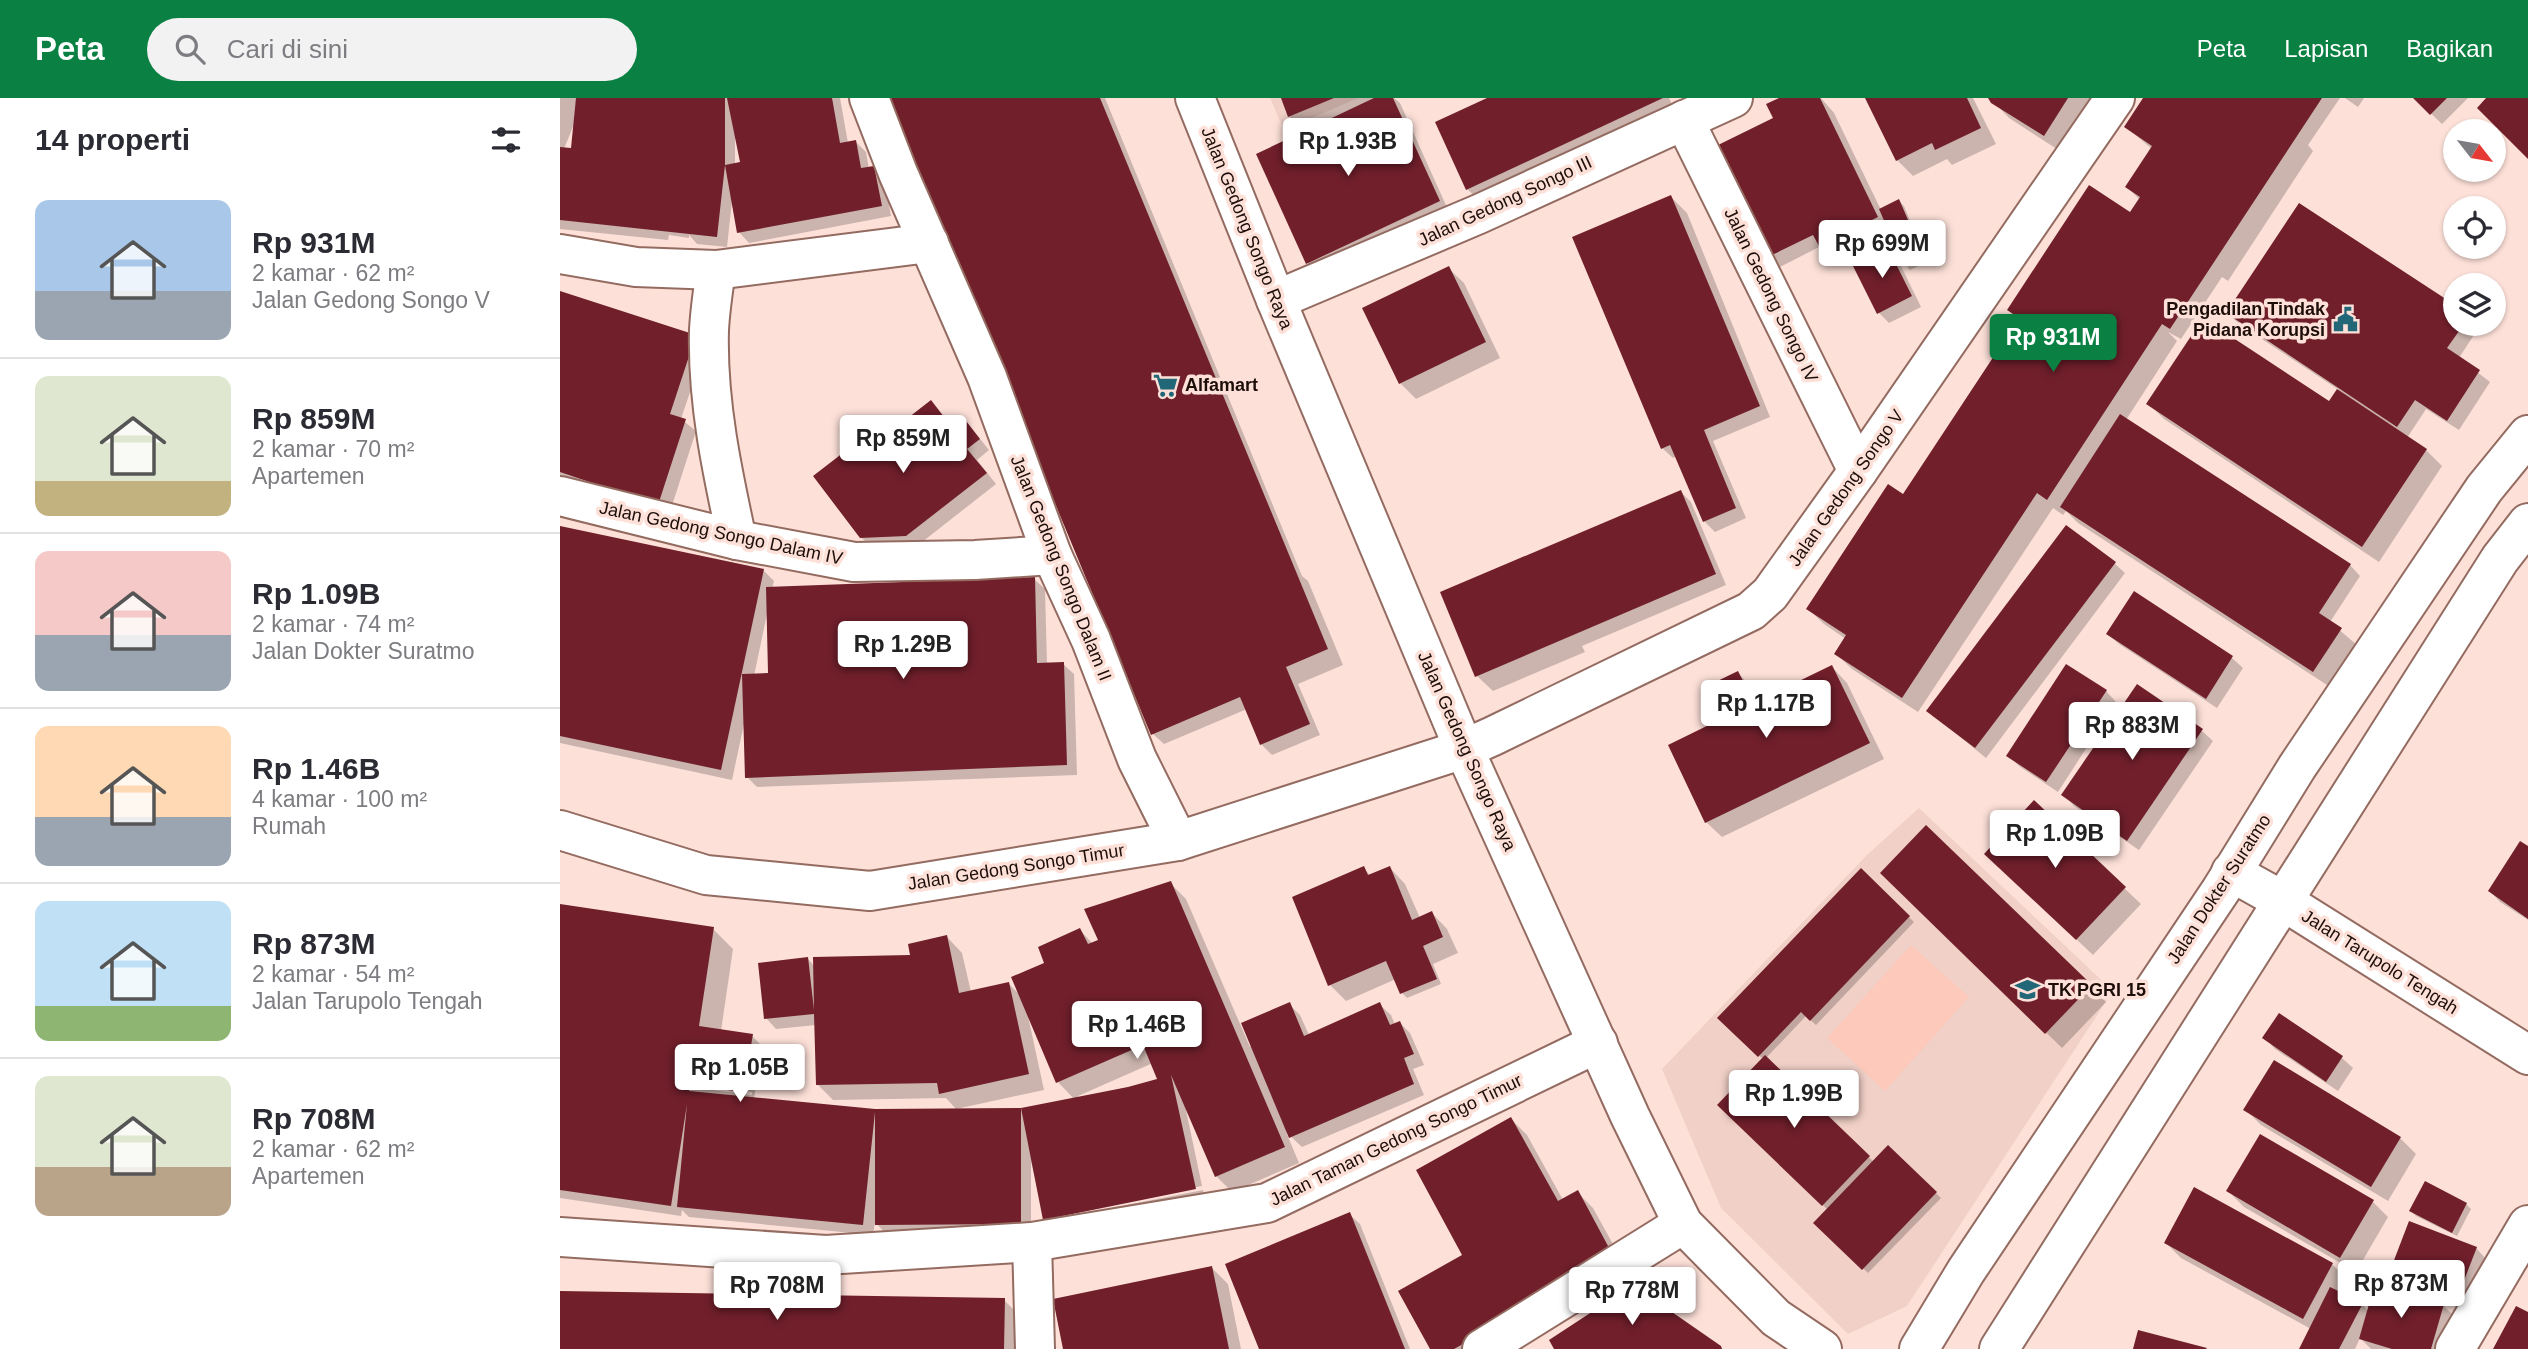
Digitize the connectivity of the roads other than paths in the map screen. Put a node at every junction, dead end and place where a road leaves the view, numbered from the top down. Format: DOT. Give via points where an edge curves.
graph roads {
  1 [pos="869,98"];
  2 [pos="1195,98"];
  3 [pos="1733,98"];
  4 [pos="2115,98"];
  5 [pos="1684,120"];
  6 [pos="929,243"];
  7 [pos="560,254"];
  8 [pos="716,270"];
  9 [pos="1276,300"];
  10 [pos="2526,442"];
  11 [pos="1858,471"];
  12 [pos="560,496"];
  13 [pos="2528,523"];
  14 [pos="737,540"];
  15 [pos="1052,555"];
  16 [pos="1464,749"];
  17 [pos="560,830"];
  18 [pos="1178,841"];
  19 [pos="2231,872"];
  20 [pos="2283,901"];
  21 [pos="1598,1043"];
  22 [pos="2528,1055"];
  23 [pos="1683,1224"];
  24 [pos="2528,1225"];
  25 [pos="560,1237"];
  26 [pos="1032,1242"];
  27 [pos="1035,1349"];
  28 [pos="1482,1349"];
  29 [pos="1822,1349"];
  30 [pos="1919,1349"];
  31 [pos="1999,1349"];
  32 [pos="2455,1349"];
  1 -- 6 [label="street, Jalan Gedong Songo Dalam II"];
  2 -- 9 [label="street, Jalan Gedong Songo Raya"];
  3 -- 5 [label="street, Jalan Gedong Songo III"];
  4 -- 11 [label="street, Jalan Gedong Songo V"];
  5 -- 9 [label="street, Jalan Gedong Songo III"];
  5 -- 11 [label="street, Jalan Gedong Songo IV"];
  6 -- 8 [label="street"];
  6 -- 15 [label="street, Jalan Gedong Songo Dalam II" via="987,377"];
  7 -- 8 [label="street" via="636,267"];
  8 -- 14 [label="street" via="709,329 712,395"];
  9 -- 16 [label="street, Jalan Gedong Songo Raya"];
  10 -- 19 [label="street, Jalan Dokter Suratmo" via="2484,489"];
  11 -- 16 [label="street, Jalan Gedong Songo V" via="1770,594 1751,611"];
  12 -- 14 [label="street, Jalan Gedong Songo Dalam IV"];
  13 -- 20 [label="street" via="2500,559"];
  14 -- 15 [label="street, Jalan Gedong Songo Dalam IV" via="854,562"];
  15 -- 18 [label="street, Jalan Gedong Songo Dalam II" via="1137,759"];
  16 -- 18 [label="street, Jalan Gedong Songo Timur"];
  16 -- 21 [label="street, Jalan Gedong Songo Raya"];
  17 -- 18 [label="street, Jalan Gedong Songo Timur" via="706,875 870,891"];
  19 -- 20 [label="street, Jalan Tarupolo Tengah"];
  19 -- 30 [label="street, Jalan Dokter Suratmo" via="1966,1270"];
  20 -- 22 [label="street, Jalan Tarupolo Tengah"];
  20 -- 31 [label="street"];
  21 -- 23 [label="street, Jalan Gedong Songo Raya"];
  21 -- 26 [label="street, Jalan Taman Gedong Songo Timur" via="1267,1203"];
  23 -- 28 [label="street"];
  23 -- 29 [label="street, Jalan Gedong Songo Raya" via="1776,1318"];
  24 -- 32 [label="street"];
  25 -- 26 [label="street, Jalan Taman Gedong Songo Timur" via="827,1255"];
  26 -- 27 [label="street"];
}
